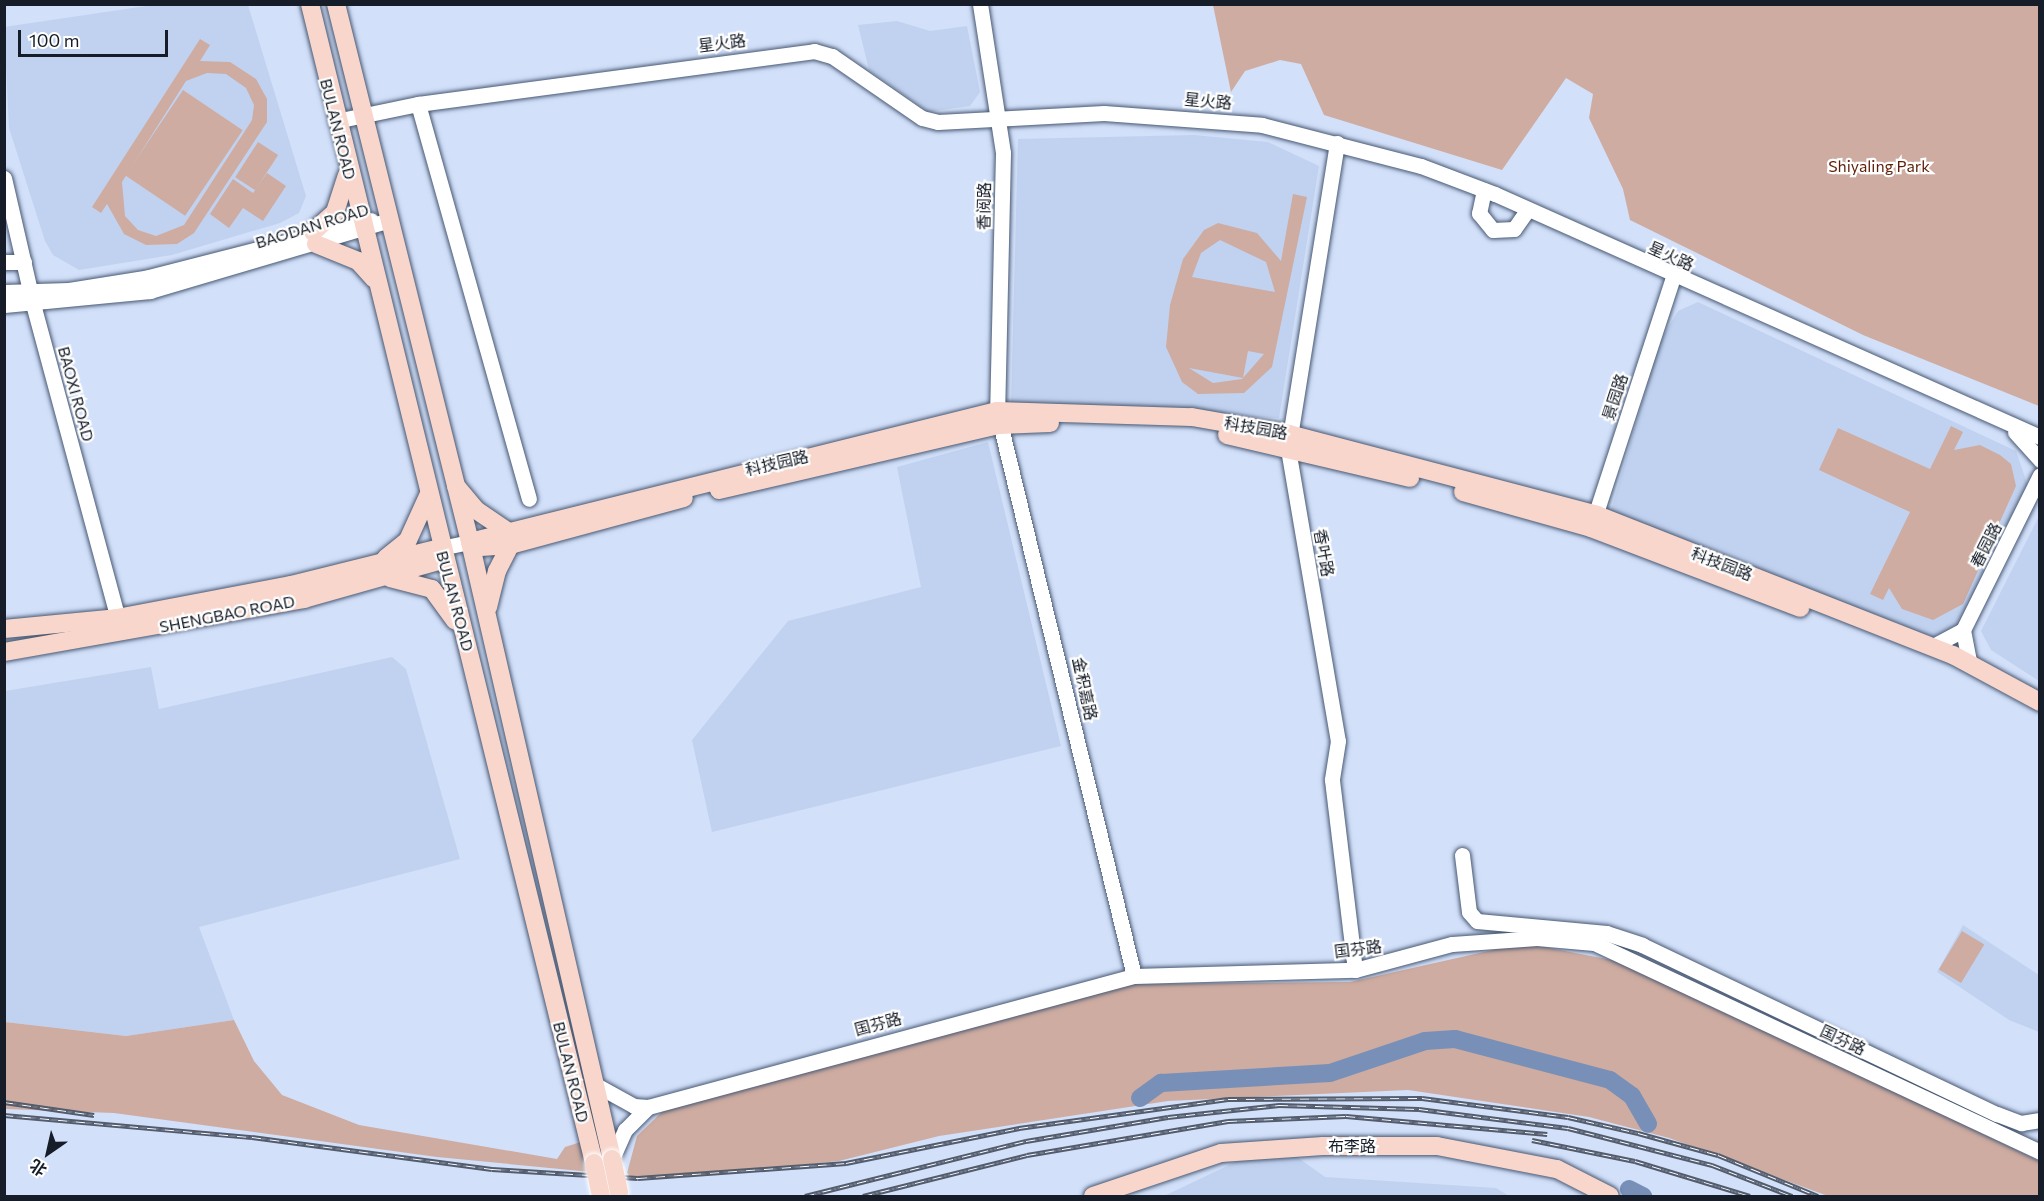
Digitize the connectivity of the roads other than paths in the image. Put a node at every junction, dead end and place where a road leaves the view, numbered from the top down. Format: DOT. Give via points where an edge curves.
graph roads {
  1 [pos="310,4"];
  2 [pos="336,4"];
  3 [pos="980,4"];
  4 [pos="418,104"];
  5 [pos="362,114"];
  6 [pos="1002,118"];
  7 [pos="336,121"];
  8 [pos="1337,143"];
  9 [pos="347,168"];
  10 [pos="4,178"];
  11 [pos="1484,190"];
  12 [pos="1528,209"];
  13 [pos="386,221"];
  14 [pos="362,224"];
  15 [pos="314,238"];
  16 [pos="4,262"];
  17 [pos="24,262"];
  18 [pos="1673,277"];
  19 [pos="376,283"];
  20 [pos="4,292"];
  21 [pos="31,298"];
  22 [pos="4,305"];
  23 [pos="998,418"];
  24 [pos="2011,428"];
  25 [pos="2040,437"];
  26 [pos="1288,441"];
  27 [pos="2040,460"];
  28 [pos="2040,475"];
  29 [pos="450,480"];
  30 [pos="429,494"];
  31 [pos="529,499"];
  32 [pos="1594,522"];
  33 [pos="508,538"];
  34 [pos="471,546"];
  35 [pos="443,554"];
  36 [pos="379,569"];
  37 [pos="459,613"];
  38 [pos="485,615"];
  39 [pos="118,618"];
  40 [pos="4,629"];
  41 [pos="1963,630"];
  42 [pos="467,646"];
  43 [pos="1931,647"];
  44 [pos="4,652"];
  45 [pos="1969,662"];
  46 [pos="2040,702"];
  47 [pos="2040,714"];
  48 [pos="1462,855"];
  49 [pos="1355,970"];
  50 [pos="1134,976"];
  51 [pos="596,1085"];
  52 [pos="648,1107"];
  53 [pos="2040,1120"];
  54 [pos="2040,1152"];
  55 [pos="612,1160"];
  56 [pos="620,1194"];
  57 [pos="601,1197"];
  58 [pos="1093,1197"];
  59 [pos="1610,1197"];
  1 -- 7 [label="main road, BULAN ROAD"];
  2 -- 5 [label="main road, BULAN ROAD"];
  3 -- 6 [label="street, 香阅路"];
  4 -- 5 [label="street, 星火路"];
  4 -- 6 [label="street, 星火路" via="814,51 832,56 922,118"];
  4 -- 31 [label="street"];
  5 -- 7 [label="street, 星火路"];
  5 -- 13 [label="main road, BULAN ROAD"];
  6 -- 8 [label="street, 星火路" via="1104,113 1218,118"];
  6 -- 23 [label="street, 香阅路"];
  7 -- 9 [label="main road, BULAN ROAD"];
  8 -- 11 [label="street, 星火路"];
  8 -- 26 [label="street, 香叶路"];
  9 -- 14 [label="main road, BULAN ROAD"];
  9 -- 15 [label="main road" via="339,205"];
  10 -- 17 [label="street, BAOXI ROAD"];
  11 -- 12 [label="street, 星火路"];
  11 -- 12 [label="street" via="1479,213 1493,230 1514,229"];
  12 -- 18 [label="street, 星火路"];
  13 -- 14 [label="street, BAODAN ROAD"];
  13 -- 29 [label="main road, BULAN ROAD"];
  14 -- 15 [label="street, BAODAN ROAD"];
  14 -- 19 [label="main road, BULAN ROAD"];
  15 -- 19 [label="main road" via="358,261"];
  15 -- 21 [label="street, BAODAN ROAD" via="149,277"];
  16 -- 17 [label="street"];
  17 -- 21 [label="street, BAOXI ROAD"];
  18 -- 24 [label="street, 星火路"];
  18 -- 32 [label="street, 景园路"];
  19 -- 30 [label="main road, BULAN ROAD"];
  20 -- 21 [label="street, BAODAN ROAD"];
  21 -- 22 [label="street, BAODAN ROAD"];
  21 -- 39 [label="street, BAOXI ROAD"];
  23 -- 26 [label="main road, 科技园路" via="1151,422"];
  23 -- 33 [label="main road, 科技园路"];
  23 -- 50 [label="street, 金积嘉路"];
  24 -- 25 [label="street, 星火路"];
  24 -- 27 [label="street"];
  26 -- 32 [label="main road, 科技园路"];
  26 -- 49 [label="street, 香叶路" via="1338,741 1332,780"];
  28 -- 41 [label="street, 春园路"];
  29 -- 33 [label="main road"];
  29 -- 34 [label="main road, BULAN ROAD"];
  30 -- 35 [label="main road, BULAN ROAD"];
  30 -- 36 [label="main road" via="408,540"];
  32 -- 43 [label="main road, 科技园路"];
  32 -- 47 [label="main road, 科技园路" via="1947,664"];
  33 -- 34 [label="main road, 科技园路"];
  33 -- 38 [label="main road"];
  34 -- 35 [label="street, 科技园路"];
  34 -- 38 [label="main road, BULAN ROAD"];
  35 -- 36 [label="main road, SHENGBAO ROAD"];
  35 -- 37 [label="main road, BULAN ROAD"];
  36 -- 39 [label="main road, SHENGBAO ROAD"];
  36 -- 42 [label="main road" via="432,589"];
  36 -- 44 [label="main road, SHENGBAO ROAD" via="162,628"];
  37 -- 38 [label="main road"];
  37 -- 42 [label="main road, BULAN ROAD"];
  38 -- 51 [label="main road, BULAN ROAD"];
  39 -- 40 [label="main road, SHENGBAO ROAD"];
  41 -- 43 [label="street"];
  41 -- 45 [label="street"];
  42 -- 57 [label="main road, BULAN ROAD, bridge"];
  43 -- 45 [label="main road, 科技园路"];
  45 -- 46 [label="main road, 科技园路"];
  48 -- 53 [label="street" via="1469,912 1477,921 1572,928 1642,945 1997,1114 2021,1123"];
  49 -- 50 [label="street, 国芬路"];
  49 -- 54 [label="street, 国芬路" via="1452,944 1500,938 1594,943"];
  50 -- 52 [label="street, 国芬路"];
  51 -- 52 [label="street" via="634,1106"];
  51 -- 55 [label="main road, BULAN ROAD"];
  52 -- 55 [label="street" via="625,1130"];
  55 -- 56 [label="main road, BULAN ROAD, bridge"];
  58 -- 59 [label="main road, 布李路" via="1221,1152 1437,1146 1557,1169"];
}
